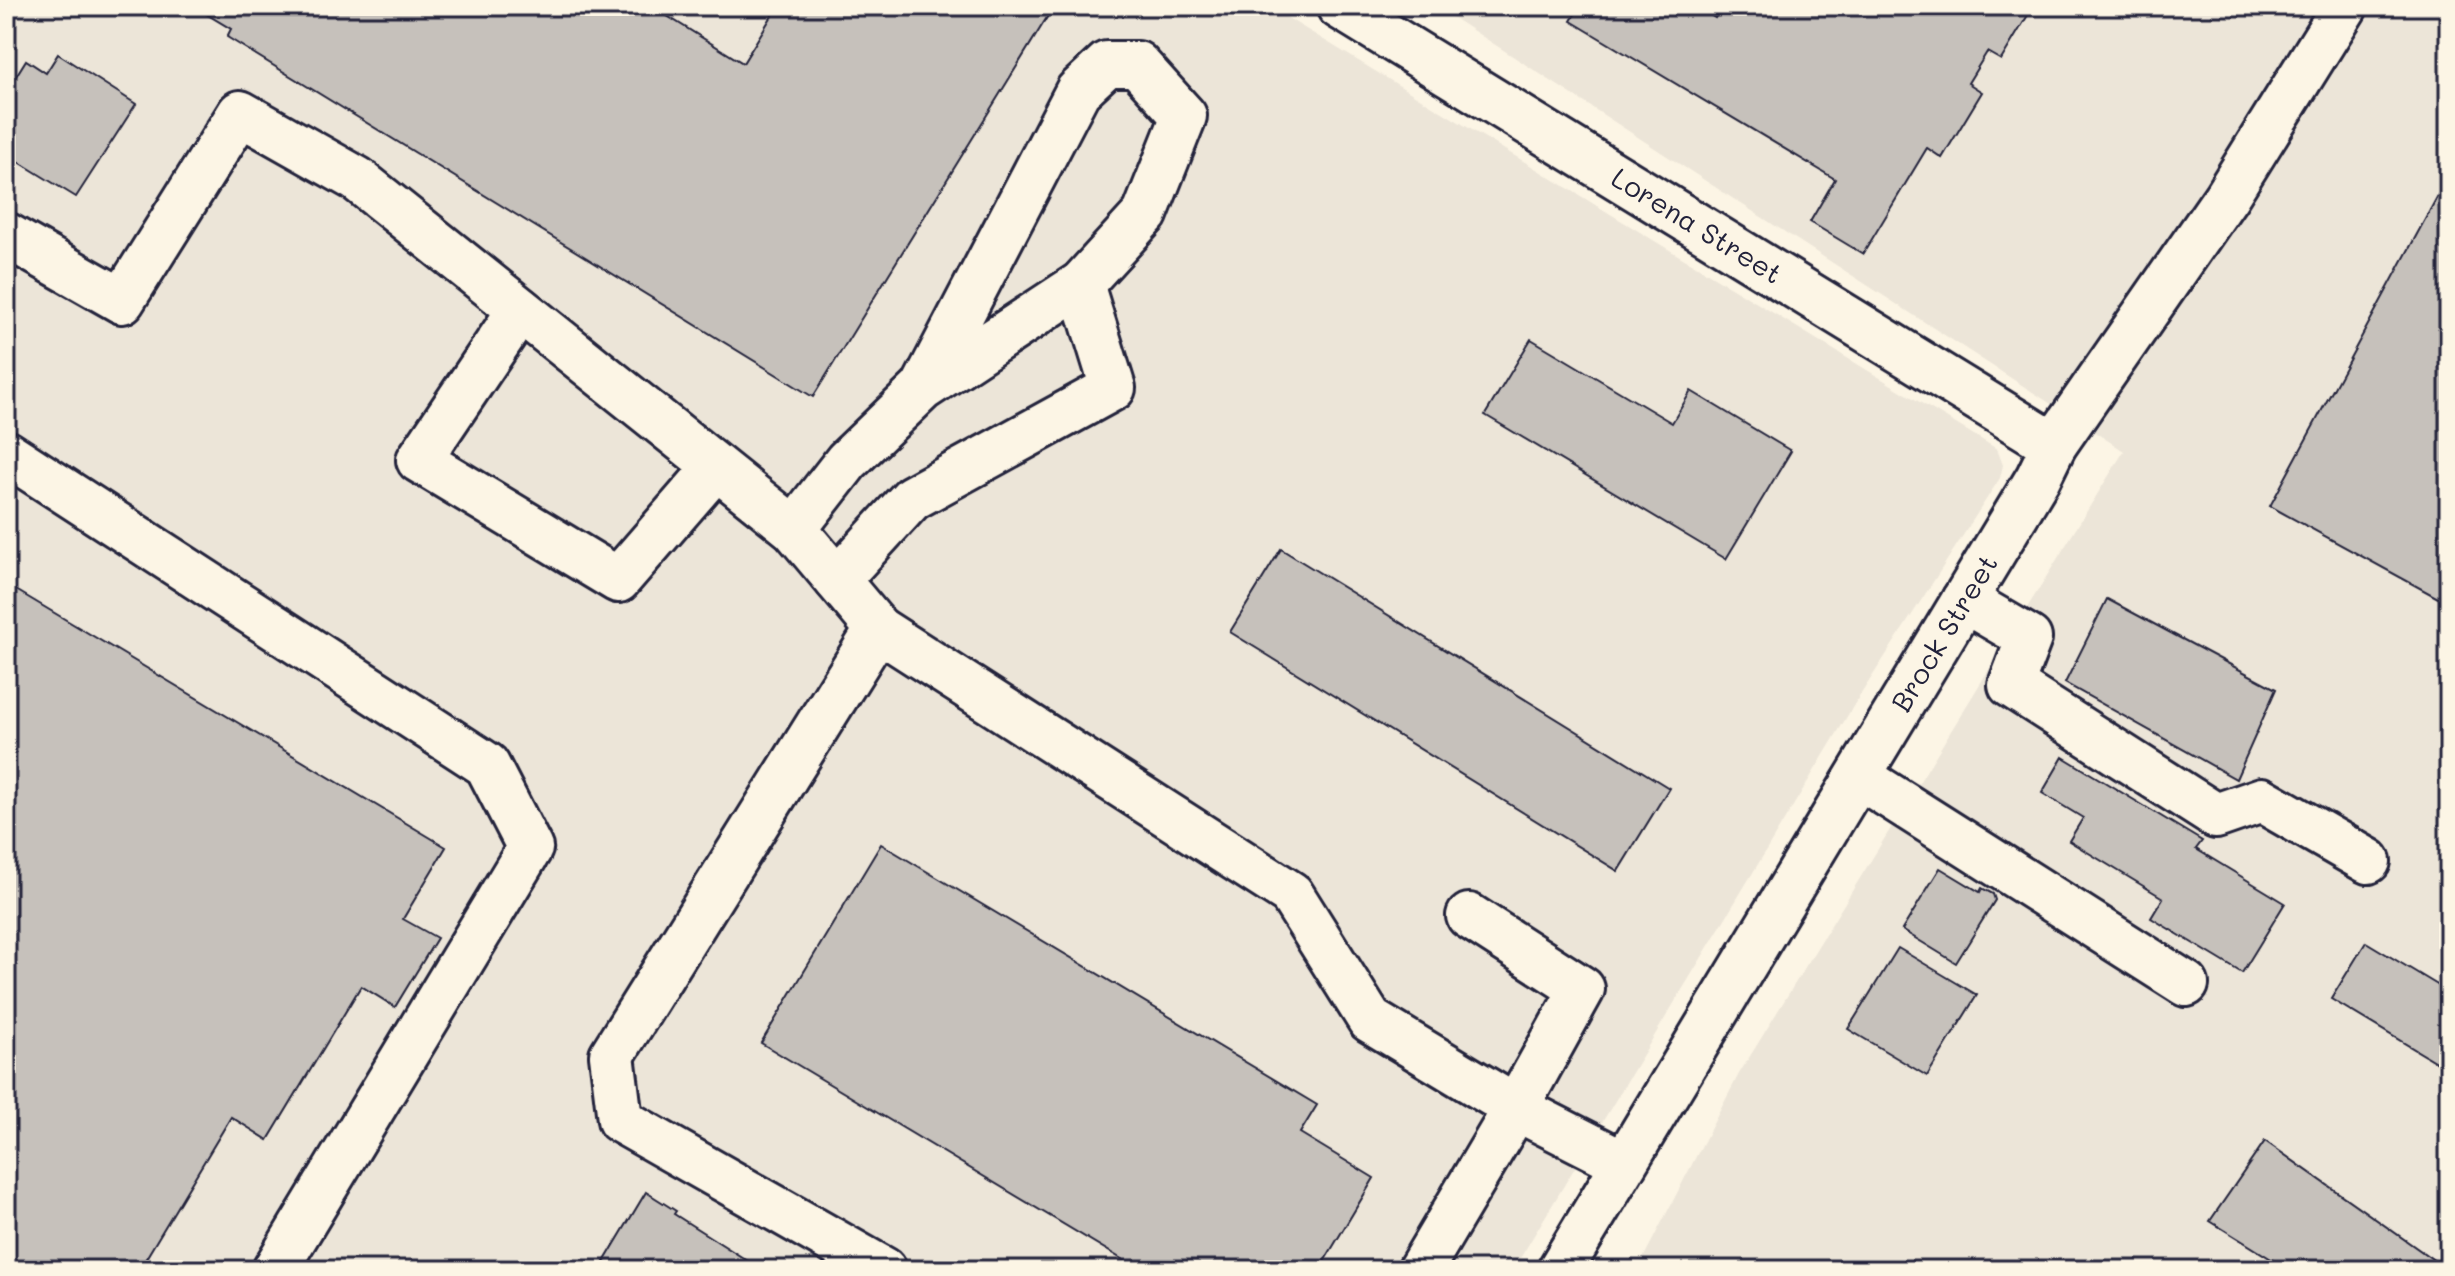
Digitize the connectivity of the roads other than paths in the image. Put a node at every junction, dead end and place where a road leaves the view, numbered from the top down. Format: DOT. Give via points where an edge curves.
graph roads {
  1 [pos="1339,6"];
  2 [pos="2345,6"];
  3 [pos="6,235"];
  4 [pos="1081,284"];
  5 [pos="520,310"];
  6 [pos="923,388"];
  7 [pos="2054,445"];
  8 [pos="6,453"];
  9 [pos="716,467"];
  10 [pos="794,529"];
  11 [pos="837,580"];
  12 [pos="1964,600"];
  13 [pos="878,629"];
  14 [pos="1860,777"];
  15 [pos="2368,861"];
  16 [pos="1469,916"];
  17 [pos="2186,984"];
  18 [pos="1516,1108"];
  19 [pos="1624,1163"];
  20 [pos="275,1270"];
  21 [pos="884,1270"];
  22 [pos="1420,1270"];
  23 [pos="1560,1270"];
  1 -- 7 [label="street, Lorena Street"];
  2 -- 7 [label="street, Brock Street" via="2226,197"];
  3 -- 5 [label="street" via="122,301 240,113 357,179"];
  4 -- 6 [label="street"];
  4 -- 6 [label="street" via="1145,214 1184,116 1137,64 1107,64 1078,91"];
  4 -- 11 [label="street" via="1113,388 912,498"];
  5 -- 9 [label="street"];
  5 -- 9 [label="street" via="419,460 618,580"];
  6 -- 10 [label="street" via="847,461"];
  7 -- 12 [label="street, Brock Street"];
  8 -- 20 [label="street" via="487,765 530,848"];
  9 -- 10 [label="street"];
  10 -- 11 [label="street"];
  11 -- 13 [label="street"];
  12 -- 14 [label="street, Brock Street"];
  12 -- 15 [label="street" via="2029,638 2011,685 2216,816 2262,800"];
  13 -- 18 [label="street" via="1291,894 1370,1020"];
  13 -- 21 [label="street" via="612,1055 620,1120"];
  14 -- 17 [label="street"];
  14 -- 19 [label="street, Brock Street"];
  16 -- 18 [label="street" via="1582,989"];
  18 -- 19 [label="street"];
  18 -- 22 [label="street"];
  19 -- 23 [label="street, Brock Street"];
}
